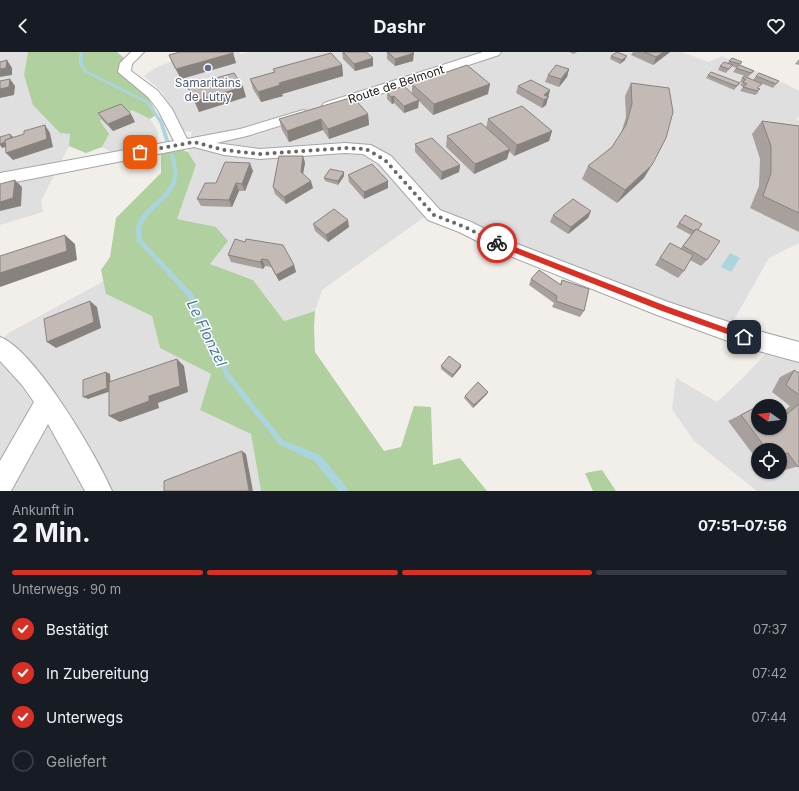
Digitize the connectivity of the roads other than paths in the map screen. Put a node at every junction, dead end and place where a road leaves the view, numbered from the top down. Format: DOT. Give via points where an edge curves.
graph roads {
  1 [pos="138,52"];
  2 [pos="495,52"];
  3 [pos="188,142"];
  4 [pos="0,179"];
  5 [pos="0,347"];
  6 [pos="799,352"];
  7 [pos="47,402"];
  8 [pos="0,486"];
  9 [pos="99,491"];
  1 -- 3 [label="street" via="126,63 124,72 150,91"];
  2 -- 3 [label="street, Route de Belmont" via="242,133"];
  3 -- 4 [label="street, Route de Belmont"];
  3 -- 6 [label="street" via="260,154 366,149 385,160 434,215 501,245 664,309 744,337"];
  5 -- 7 [label="street"];
  7 -- 8 [label="street"];
  7 -- 9 [label="street"];
}
